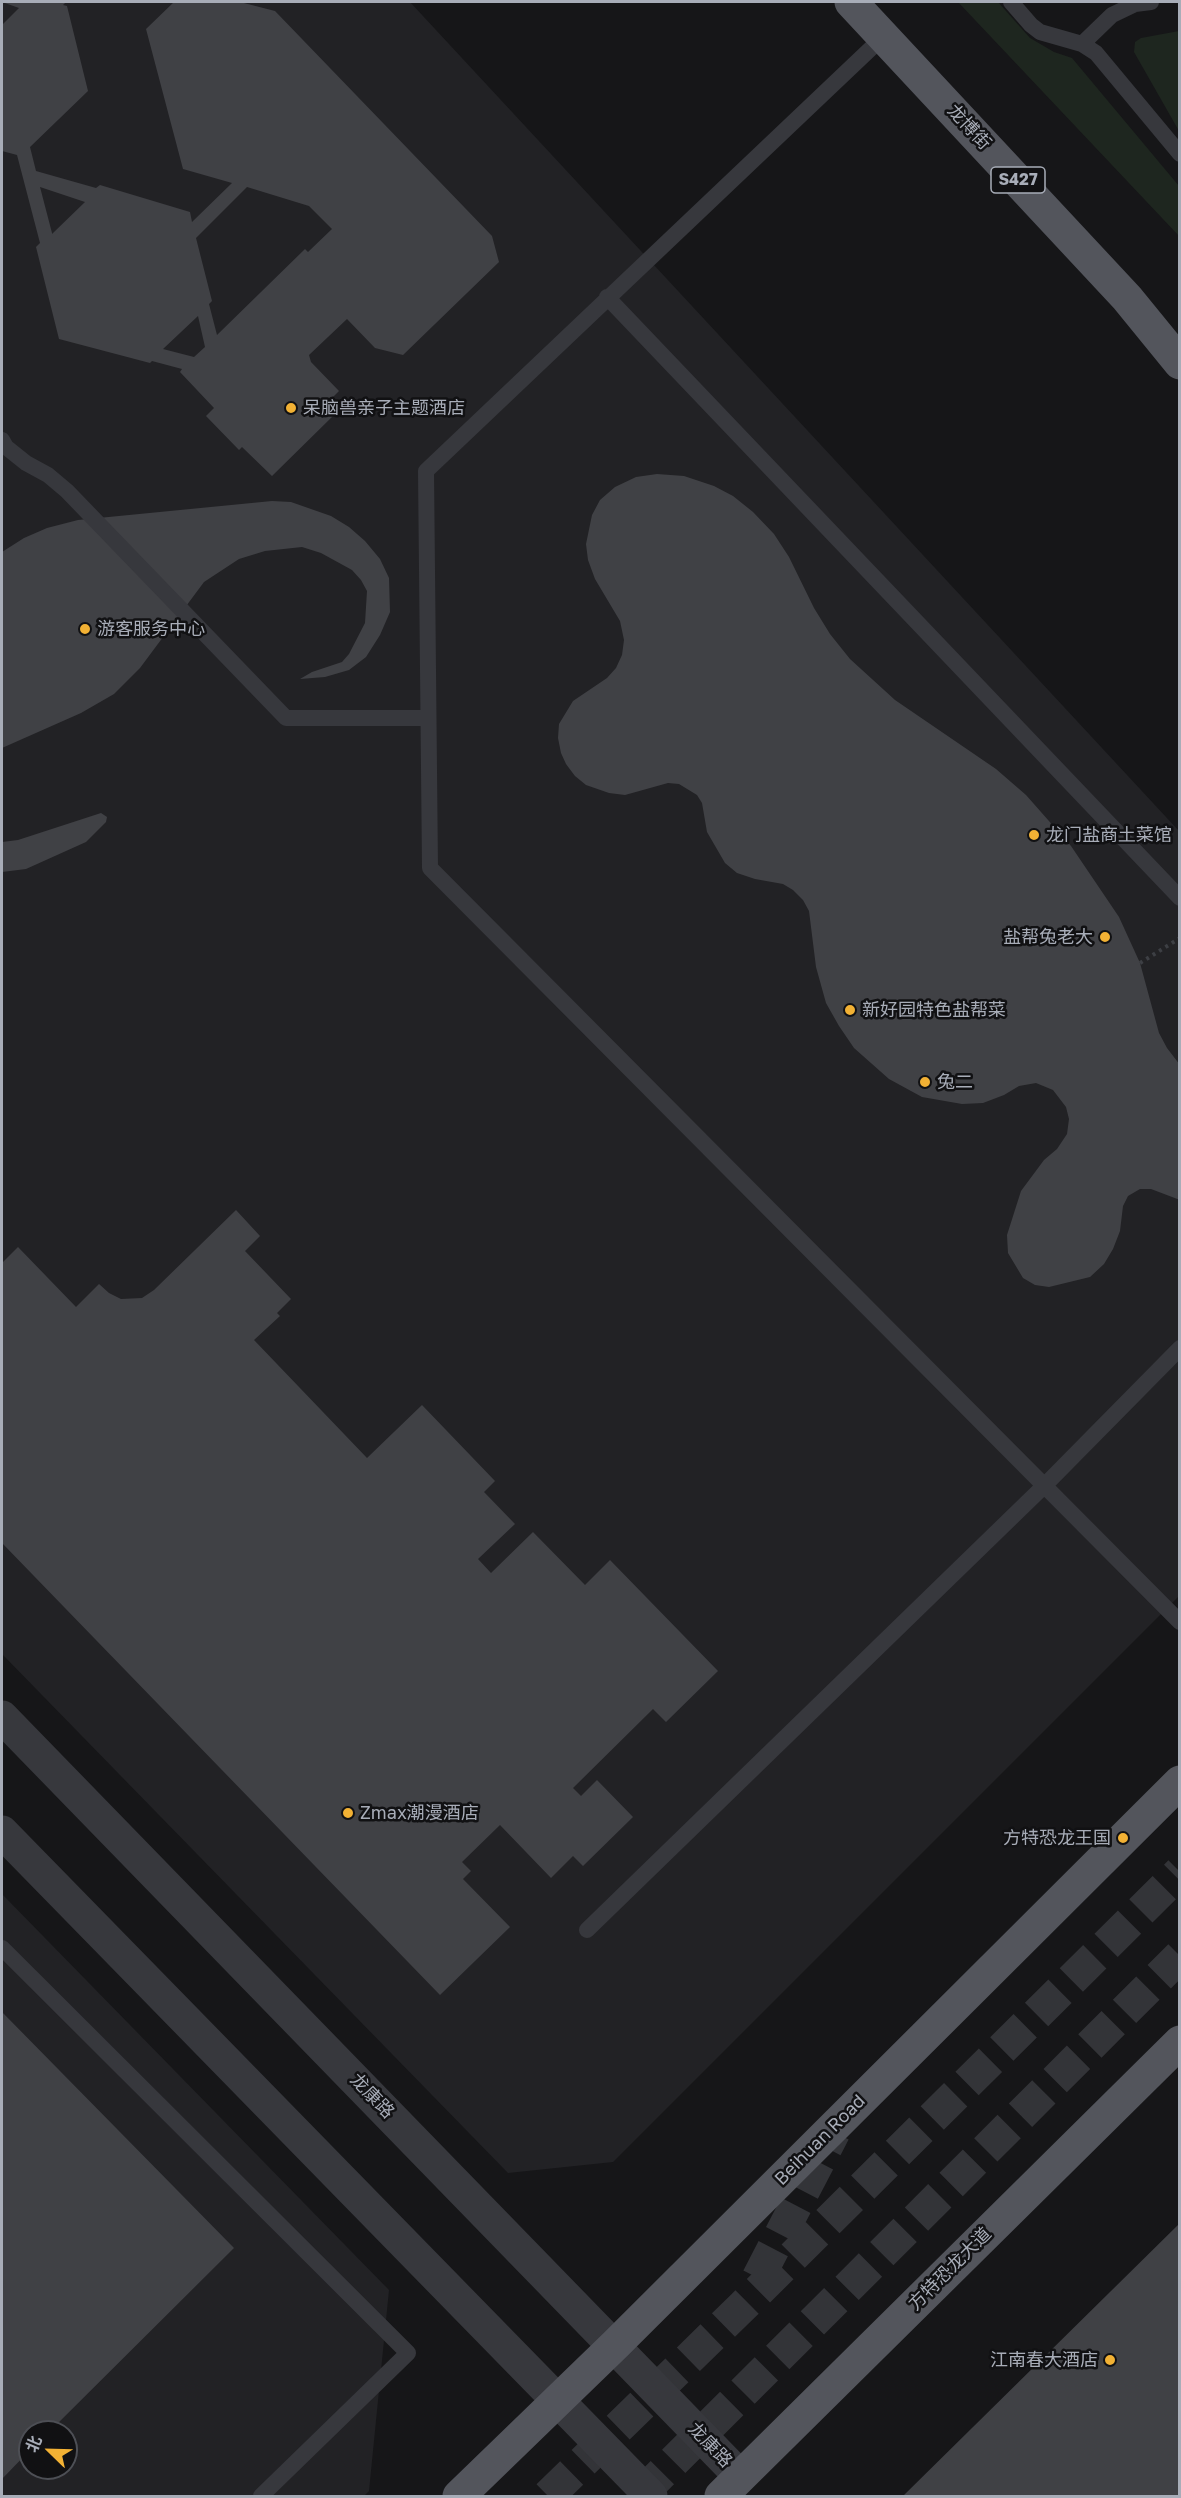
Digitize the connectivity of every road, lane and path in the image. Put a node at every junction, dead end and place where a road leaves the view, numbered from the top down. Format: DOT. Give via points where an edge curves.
graph roads {
  1 [pos="851,2"];
  2 [pos="1011,2"];
  3 [pos="1151,2"];
  4 [pos="884,36"];
  5 [pos="1082,44"];
  6 [pos="1179,154"];
  7 [pos="607,297"];
  8 [pos="1179,363"];
  9 [pos="2,440"];
  10 [pos="427,718"];
  11 [pos="1179,898"];
  12 [pos="1179,938"];
  13 [pos="1140,963"];
  14 [pos="1179,1348"];
  15 [pos="1044,1486"];
  16 [pos="1179,1622"];
  17 [pos="2,1717"];
  18 [pos="1179,1782"];
  19 [pos="2,1832"];
  20 [pos="587,1930"];
  21 [pos="2,1948"];
  22 [pos="1179,2043"];
  23 [pos="615,2345"];
  24 [pos="556,2400"];
  25 [pos="730,2486"];
  26 [pos="261,2496"];
  27 [pos="459,2496"];
  28 [pos="651,2496"];
  1 -- 4 [label="main road, 龙博街 / S427"];
  2 -- 5 [label="lane" via="1040,32"];
  3 -- 5 [label="lane" via="1135,4 1112,15"];
  4 -- 7 [label="lane"];
  4 -- 8 [label="main road, 龙博街 / S427" via="1127,298"];
  5 -- 6 [label="lane" via="1096,53"];
  7 -- 10 [label="lane" via="426,471"];
  7 -- 11 [label="lane"];
  9 -- 10 [label="lane" via="26,463 67,491 286,718"];
  10 -- 15 [label="lane" via="430,868"];
  12 -- 13 [label="path"];
  14 -- 15 [label="lane"];
  15 -- 16 [label="lane"];
  15 -- 20 [label="lane"];
  17 -- 23 [label="street, 龙康路"];
  18 -- 23 [label="main road, Beihuan Road"];
  19 -- 24 [label="street"];
  21 -- 26 [label="lane" via="408,2353"];
  22 -- 25 [label="main road, 方特恐龙大道"];
  23 -- 24 [label="main road, Beihuan Road"];
  23 -- 25 [label="street, 龙康路"];
  24 -- 27 [label="main road, Beihuan Road"];
  24 -- 28 [label="street"];
}
